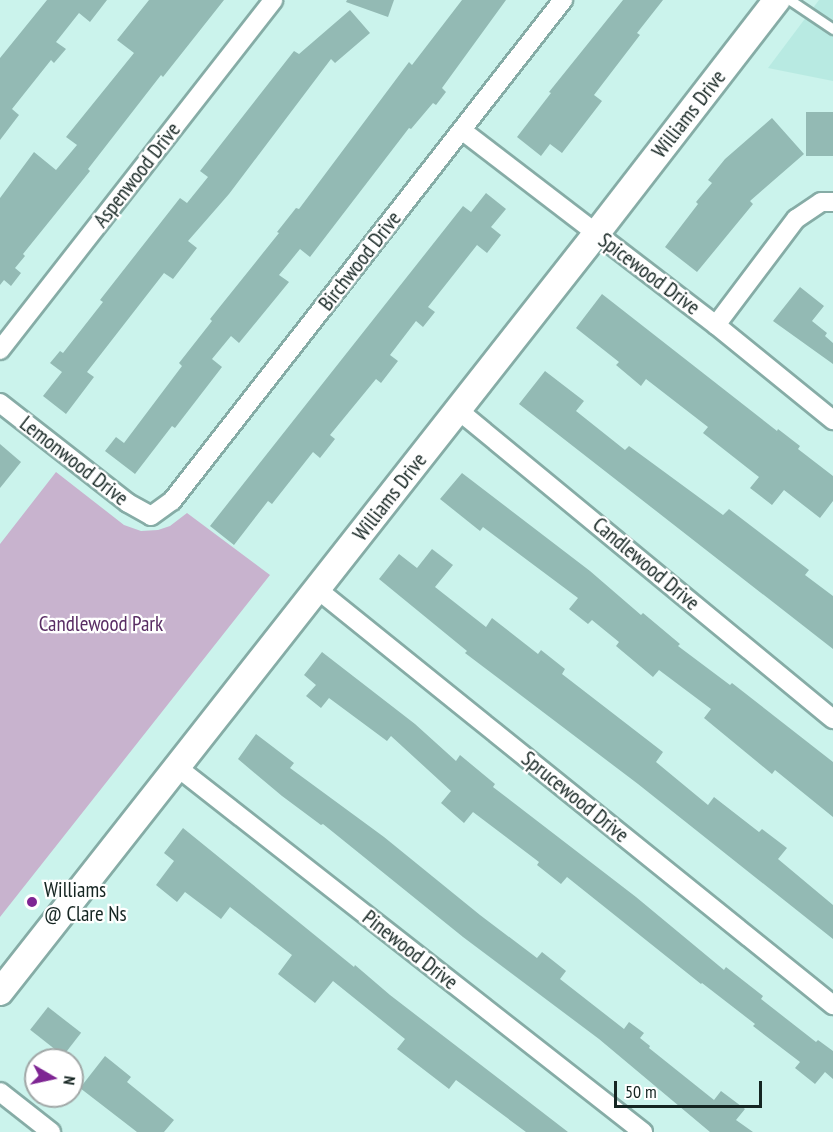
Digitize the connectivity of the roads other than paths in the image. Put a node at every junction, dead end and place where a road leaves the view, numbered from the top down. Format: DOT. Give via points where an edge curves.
graph roads {
  1 [pos="273,0"];
  2 [pos="563,0"];
  3 [pos="777,0"];
  4 [pos="790,0"];
  5 [pos="833,29"];
  6 [pos="463,131"];
  7 [pos="833,202"];
  8 [pos="597,234"];
  9 [pos="716,325"];
  10 [pos="0,351"];
  11 [pos="0,403"];
  12 [pos="458,410"];
  13 [pos="833,420"];
  14 [pos="151,516"];
  15 [pos="317,590"];
  16 [pos="833,719"];
  17 [pos="177,767"];
  18 [pos="0,992"];
  19 [pos="833,1005"];
  20 [pos="0,1092"];
  21 [pos="51,1132"];
  22 [pos="643,1132"];
  1 -- 10 [label="street, Aspenwood Drive"];
  2 -- 6 [label="street, Birchwood Drive"];
  3 -- 8 [label="street, Williams Drive"];
  4 -- 5 [label="lane"];
  6 -- 8 [label="street, Spicewood Drive"];
  6 -- 14 [label="street, Birchwood Drive" via="172,501"];
  7 -- 9 [label="street" via="821,202 796,219"];
  8 -- 9 [label="street, Spicewood Drive"];
  8 -- 12 [label="street, Williams Drive"];
  9 -- 13 [label="street, Spicewood Drive"];
  11 -- 14 [label="street, Lemonwood Drive" via="128,503"];
  12 -- 15 [label="street, Williams Drive"];
  12 -- 16 [label="street, Candlewood Drive"];
  15 -- 17 [label="street, Williams Drive"];
  15 -- 19 [label="street, Sprucewood Drive"];
  17 -- 18 [label="street, Williams Drive"];
  17 -- 22 [label="street, Pinewood Drive"];
  20 -- 21 [label="street"];
}
